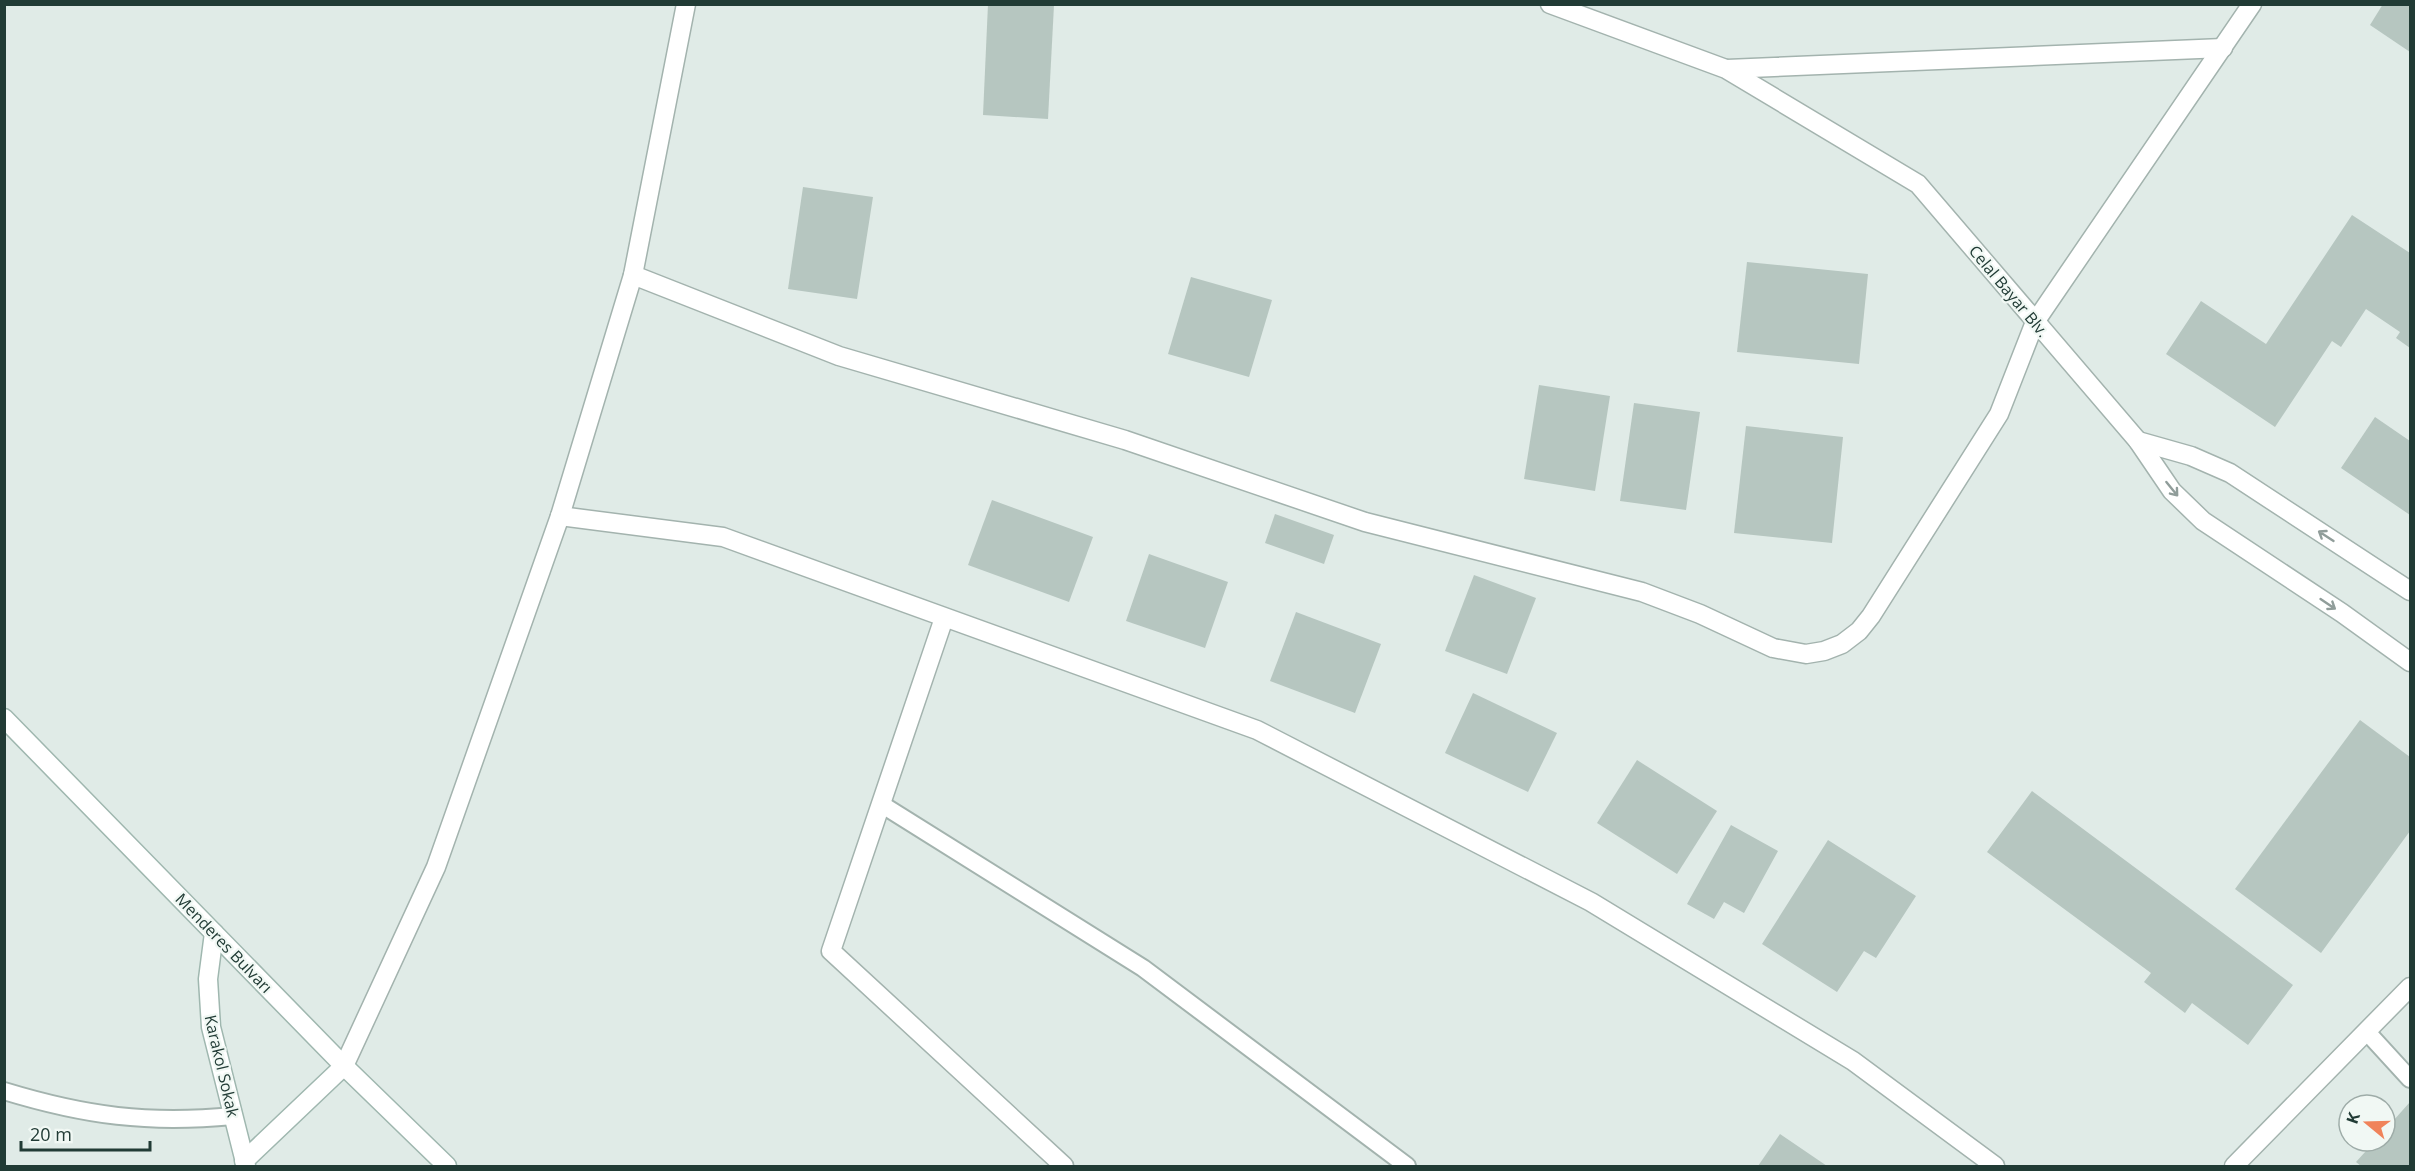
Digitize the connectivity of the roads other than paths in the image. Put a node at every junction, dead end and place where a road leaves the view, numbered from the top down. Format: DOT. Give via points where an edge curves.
graph roads {
  1 [pos="686,4"];
  2 [pos="1550,4"];
  3 [pos="2252,4"];
  4 [pos="2223,48"];
  5 [pos="1726,69"];
  6 [pos="633,275"];
  7 [pos="2035,322"];
  8 [pos="2138,441"];
  9 [pos="560,516"];
  10 [pos="2410,591"];
  11 [pos="944,618"];
  12 [pos="2410,662"];
  13 [pos="4,718"];
  14 [pos="881,804"];
  15 [pos="214,933"];
  16 [pos="2410,987"];
  17 [pos="2367,1032"];
  18 [pos="344,1066"];
  19 [pos="2410,1079"];
  20 [pos="4,1091"];
  21 [pos="233,1116"];
  22 [pos="245,1164"];
  23 [pos="447,1167"];
  24 [pos="1064,1167"];
  25 [pos="1407,1167"];
  26 [pos="1995,1167"];
  27 [pos="2234,1167"];
  1 -- 6 [label="street"];
  2 -- 5 [label="street, Celal Bayar Blv."];
  3 -- 4 [label="street"];
  4 -- 5 [label="street"];
  4 -- 7 [label="street"];
  5 -- 7 [label="street, Celal Bayar Blv." via="1918,184"];
  6 -- 7 [label="street" via="839,356 1125,440 1365,522 1642,592 1773,648 1806,654 1842,644 1871,616 1999,414"];
  6 -- 9 [label="street"];
  7 -- 8 [label="street, Celal Bayar Blv."];
  10 -- 8 [label="street, one-way" via="2230,473 2191,456"];
  8 -- 12 [label="street, Celal Bayar Blv., one-way" via="2172,491 2203,521"];
  9 -- 11 [label="street" via="723,537"];
  9 -- 18 [label="street" via="436,867"];
  11 -- 14 [label="street"];
  11 -- 26 [label="street" via="1257,730 1591,902 1853,1061"];
  13 -- 15 [label="street, Menderes Bulvarı"];
  14 -- 24 [label="street" via="831,951"];
  14 -- 25 [label="lane" via="1143,968"];
  15 -- 18 [label="street, Menderes Bulvarı"];
  15 -- 21 [label="street, Karakol Sokak" via="208,1003"];
  16 -- 17 [label="street"];
  17 -- 19 [label="lane"];
  17 -- 27 [label="street"];
  18 -- 22 [label="street, Karakol Sokak"];
  18 -- 23 [label="street, Menderes Bulvarı"];
  20 -- 21 [label="lane" via="101,1116 192,1120"];
  21 -- 22 [label="street, Karakol Sokak"];
}
